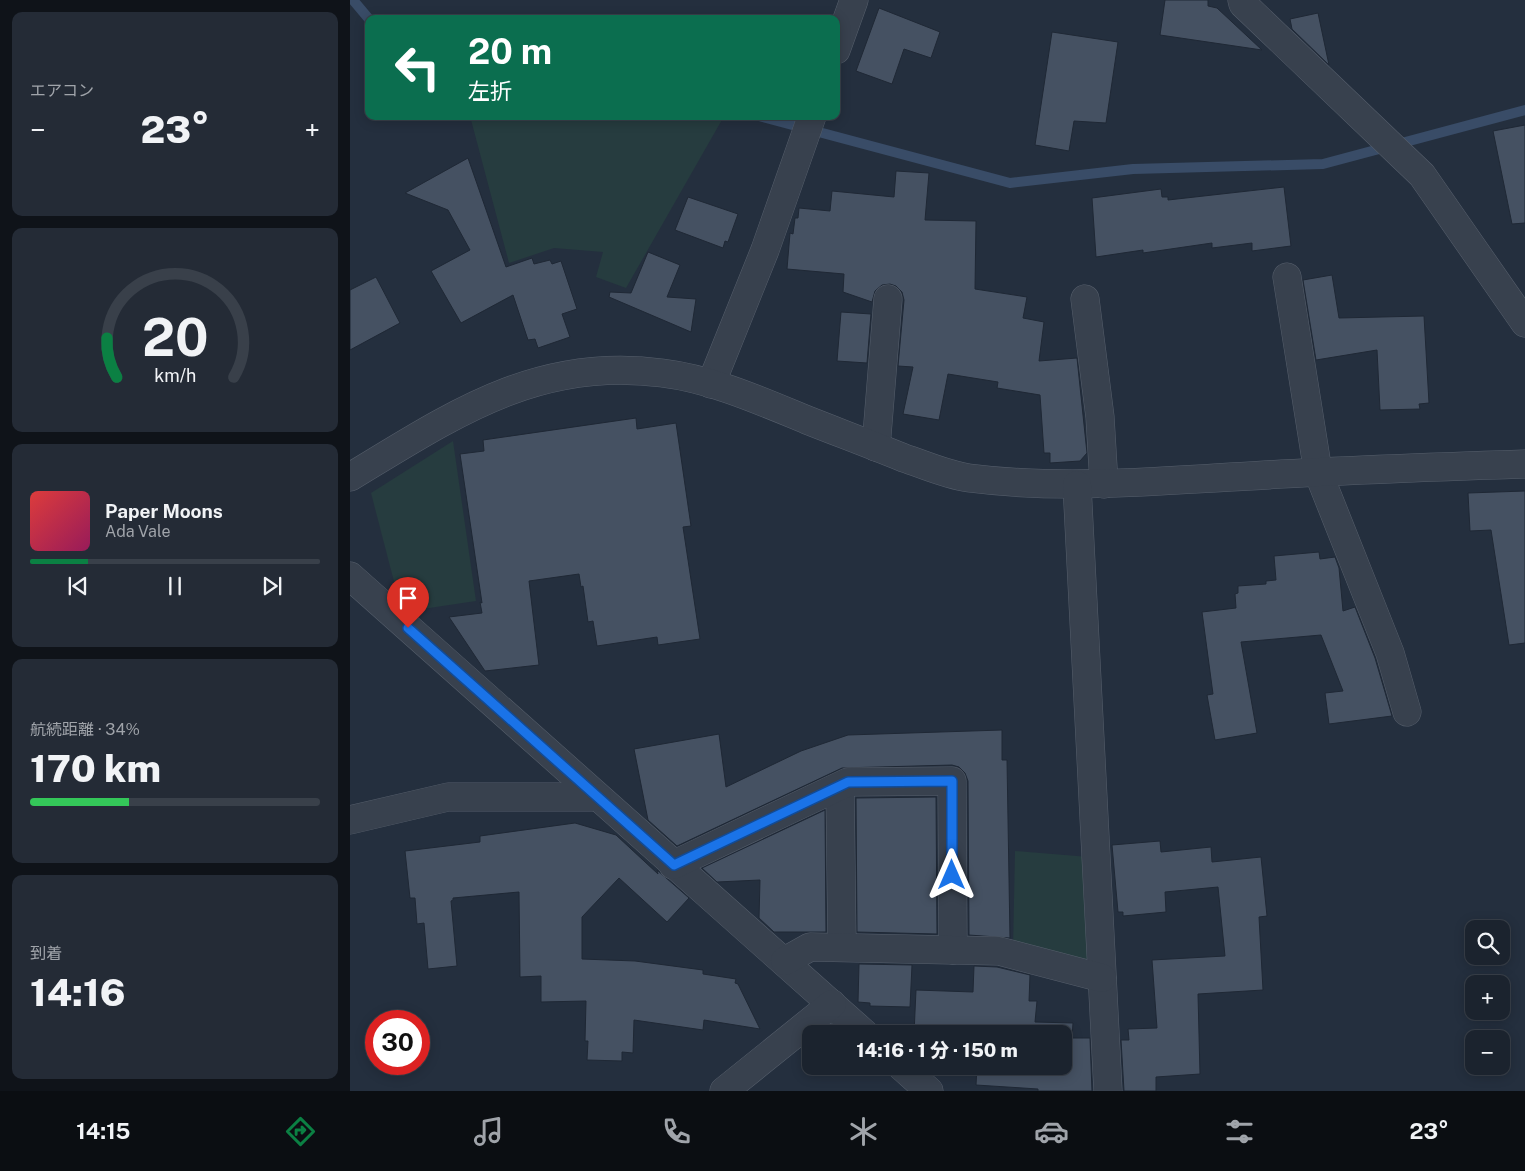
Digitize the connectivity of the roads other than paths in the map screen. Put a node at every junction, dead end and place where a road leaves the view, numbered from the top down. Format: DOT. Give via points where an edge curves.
graph roads {
  1 [pos="854,0"];
  2 [pos="1242,0"];
  3 [pos="840,39"];
  4 [pos="811,120"];
  5 [pos="1287,277"];
  6 [pos="888,299"];
  7 [pos="1085,299"];
  8 [pos="1525,324"];
  9 [pos="711,384"];
  10 [pos="876,447"];
  11 [pos="1525,464"];
  12 [pos="1318,472"];
  13 [pos="350,476"];
  14 [pos="1104,484"];
  15 [pos="1076,486"];
  16 [pos="350,576"];
  17 [pos="1407,712"];
  18 [pos="840,787"];
  19 [pos="597,797"];
  20 [pos="350,820"];
  21 [pos="674,865"];
  22 [pos="842,946"];
  23 [pos="953,950"];
  24 [pos="786,961"];
  25 [pos="1102,978"];
  26 [pos="832,1004"];
  27 [pos="856,1025"];
  28 [pos="911,1075"];
  29 [pos="724,1091"];
  30 [pos="928,1091"];
  31 [pos="1108,1091"];
  1 -- 3 [label="street"];
  2 -- 8 [label="street" via="1422,175"];
  4 -- 9 [label="street"];
  5 -- 12 [label="street"];
  6 -- 10 [label="street"];
  7 -- 14 [label="street" via="1100,417"];
  9 -- 10 [label="street"];
  9 -- 13 [label="street" via="664,373 628,370 577,373 531,382 502,392 436,425"];
  10 -- 15 [label="street" via="966,478"];
  11 -- 12 [label="street"];
  12 -- 14 [label="street"];
  12 -- 17 [label="street" via="1390,653"];
  14 -- 15 [label="street"];
  15 -- 25 [label="street"];
  16 -- 19 [label="street"];
  18 -- 21 [label="street"];
  18 -- 22 [label="street"];
  18 -- 23 [label="street" via="848,782 952,781"];
  19 -- 20 [label="street" via="448,796"];
  19 -- 21 [label="street"];
  21 -- 24 [label="street"];
  22 -- 23 [label="street"];
  22 -- 24 [label="street" via="810,947"];
  23 -- 25 [label="street" via="999,952"];
  24 -- 26 [label="street"];
  25 -- 31 [label="street"];
  26 -- 27 [label="street"];
  26 -- 29 [label="street"];
  28 -- 30 [label="street"];
}
